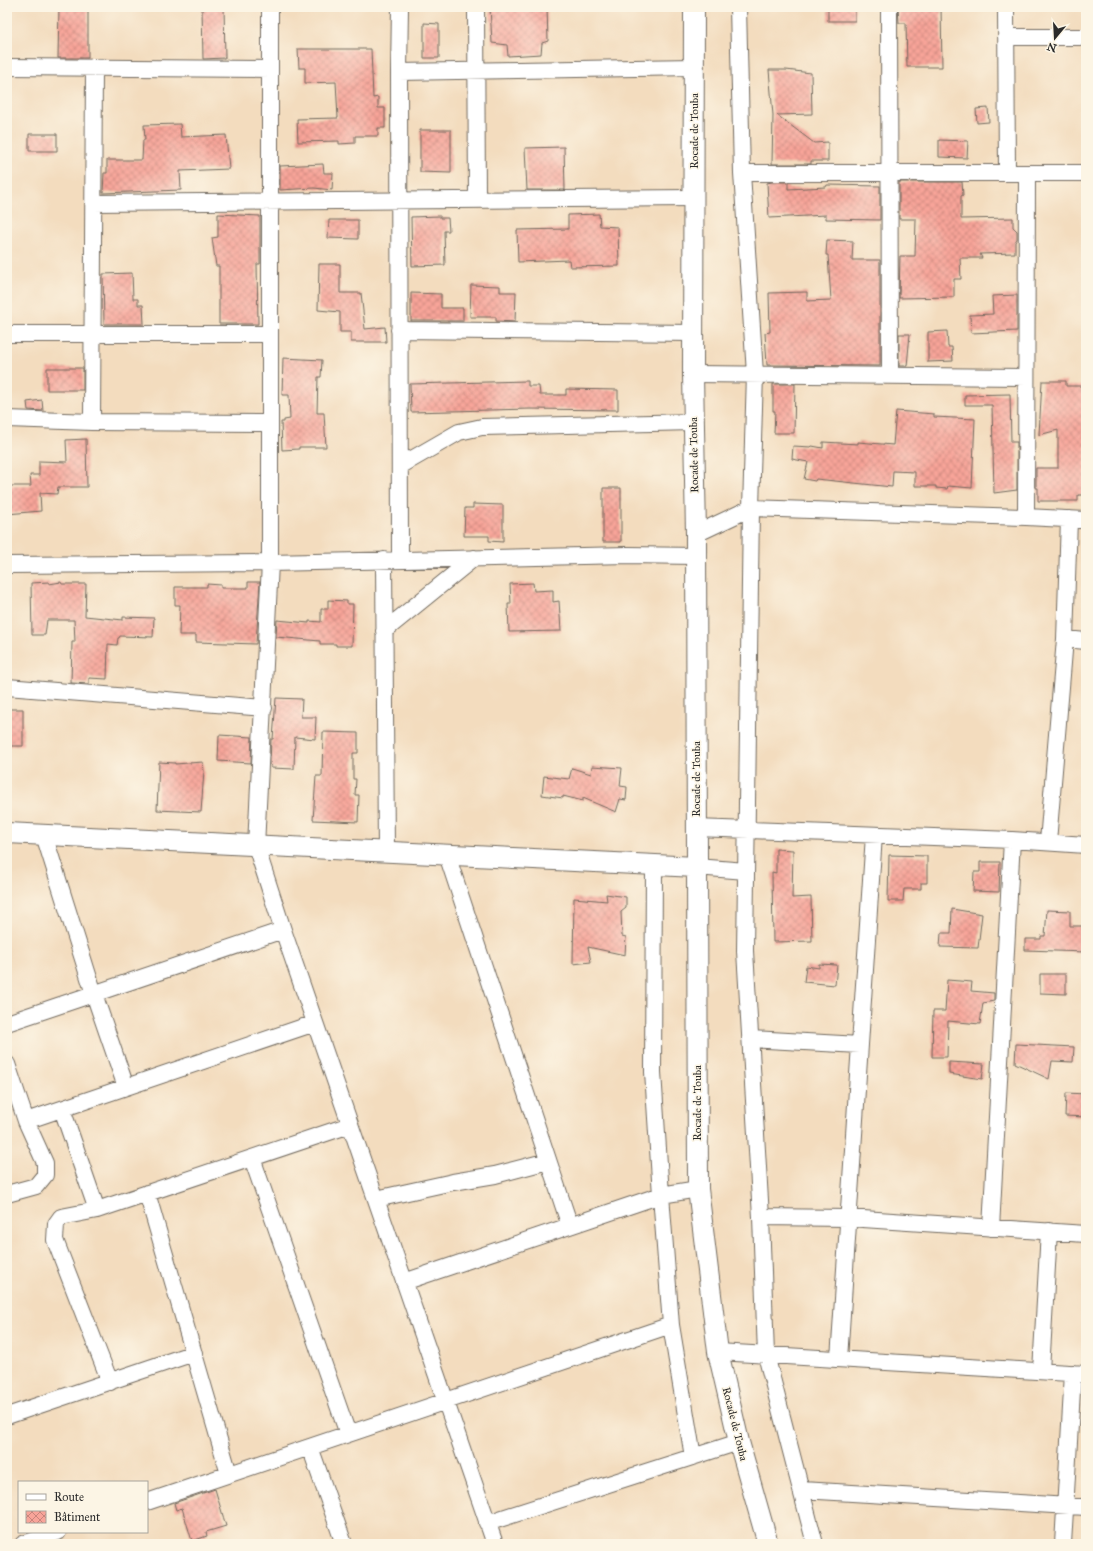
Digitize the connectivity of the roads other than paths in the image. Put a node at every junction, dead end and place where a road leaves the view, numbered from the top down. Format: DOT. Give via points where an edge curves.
graph roads {
  1 [pos="270,7"];
  2 [pos="400,7"];
  3 [pos="476,7"];
  4 [pos="694,7"];
  5 [pos="738,7"];
  6 [pos="889,7"];
  7 [pos="1006,7"];
  8 [pos="1006,37"];
  9 [pos="1086,37"];
  10 [pos="7,67"];
  11 [pos="94,67"];
  12 [pos="694,67"];
  13 [pos="270,69"];
  14 [pos="476,70"];
  15 [pos="399,72"];
  16 [pos="742,173"];
  17 [pos="890,173"];
  18 [pos="1007,173"];
  19 [pos="1027,173"];
  20 [pos="1086,173"];
  21 [pos="694,198"];
  22 [pos="477,200"];
  23 [pos="270,201"];
  24 [pos="399,201"];
  25 [pos="93,203"];
  26 [pos="399,330"];
  27 [pos="7,334"];
  28 [pos="93,334"];
  29 [pos="270,334"];
  30 [pos="694,334"];
  31 [pos="693,374"];
  32 [pos="755,374"];
  33 [pos="890,376"];
  34 [pos="1026,377"];
  35 [pos="7,419"];
  36 [pos="92,422"];
  37 [pos="694,422"];
  38 [pos="270,423"];
  39 [pos="400,466"];
  40 [pos="751,508"];
  41 [pos="1026,517"];
  42 [pos="1069,519"];
  43 [pos="1086,520"];
  44 [pos="696,534"];
  45 [pos="695,556"];
  46 [pos="474,558"];
  47 [pos="400,559"];
  48 [pos="384,560"];
  49 [pos="270,563"];
  50 [pos="7,565"];
  51 [pos="384,631"];
  52 [pos="1065,639"];
  53 [pos="1086,641"];
  54 [pos="7,687"];
  55 [pos="264,708"];
  56 [pos="696,828"];
  57 [pos="747,830"];
  58 [pos="7,834"];
  59 [pos="44,835"];
  60 [pos="874,835"];
  61 [pos="1012,840"];
  62 [pos="1048,842"];
  63 [pos="1086,845"];
  64 [pos="256,846"];
  65 [pos="386,852"];
  66 [pos="447,855"];
  67 [pos="654,865"];
  68 [pos="696,868"];
  69 [pos="746,871"];
  70 [pos="283,930"];
  71 [pos="94,994"];
  72 [pos="7,1023"];
  73 [pos="315,1023"];
  74 [pos="750,1039"];
  75 [pos="860,1045"];
  76 [pos="7,1064"];
  77 [pos="126,1087"];
  78 [pos="62,1109"];
  79 [pos="26,1120"];
  80 [pos="350,1125"];
  81 [pos="252,1158"];
  82 [pos="548,1161"];
  83 [pos="698,1190"];
  84 [pos="147,1193"];
  85 [pos="7,1194"];
  86 [pos="661,1195"];
  87 [pos="376,1199"];
  88 [pos="97,1210"];
  89 [pos="761,1217"];
  90 [pos="848,1218"];
  91 [pos="570,1226"];
  92 [pos="990,1228"];
  93 [pos="1049,1231"];
  94 [pos="1086,1234"];
  95 [pos="404,1282"];
  96 [pos="671,1325"];
  97 [pos="718,1352"];
  98 [pos="194,1353"];
  99 [pos="766,1355"];
  100 [pos="838,1359"];
  101 [pos="1041,1371"];
  102 [pos="1080,1374"];
  103 [pos="110,1382"];
  104 [pos="445,1401"];
  105 [pos="7,1416"];
  106 [pos="348,1434"];
  107 [pos="738,1442"];
  108 [pos="310,1447"];
  109 [pos="693,1457"];
  110 [pos="229,1474"];
  111 [pos="802,1490"];
  112 [pos="148,1502"];
  113 [pos="1066,1505"];
  114 [pos="1086,1506"];
  115 [pos="487,1523"];
  116 [pos="55,1533"];
  117 [pos="23,1544"];
  118 [pos="344,1544"];
  119 [pos="495,1544"];
  120 [pos="768,1544"];
  121 [pos="815,1544"];
  122 [pos="1063,1544"];
  1 -- 13 [label="street"];
  2 -- 15 [label="street"];
  3 -- 14 [label="street"];
  4 -- 12 [label="main road, Rocade de Touba"];
  5 -- 16 [label="street"];
  6 -- 17 [label="street"];
  7 -- 8 [label="street"];
  8 -- 9 [label="street"];
  8 -- 18 [label="street"];
  10 -- 11 [label="street"];
  11 -- 13 [label="street"];
  11 -- 25 [label="street"];
  12 -- 14 [label="street"];
  12 -- 21 [label="main road, Rocade de Touba"];
  13 -- 23 [label="street"];
  14 -- 15 [label="street"];
  14 -- 22 [label="street"];
  15 -- 24 [label="street"];
  16 -- 17 [label="street"];
  16 -- 32 [label="street"];
  17 -- 18 [label="street"];
  17 -- 33 [label="street"];
  18 -- 19 [label="street"];
  19 -- 20 [label="street"];
  19 -- 34 [label="street"];
  21 -- 22 [label="street"];
  21 -- 30 [label="main road, Rocade de Touba"];
  22 -- 24 [label="street"];
  23 -- 24 [label="street"];
  23 -- 25 [label="street"];
  23 -- 29 [label="street"];
  24 -- 26 [label="street"];
  25 -- 28 [label="street"];
  26 -- 30 [label="street"];
  26 -- 39 [label="street"];
  27 -- 28 [label="street"];
  28 -- 29 [label="street"];
  28 -- 36 [label="street"];
  29 -- 38 [label="street"];
  30 -- 31 [label="main road, Rocade de Touba"];
  31 -- 32 [label="street"];
  31 -- 37 [label="main road, Rocade de Touba"];
  32 -- 33 [label="street"];
  32 -- 40 [label="street"];
  33 -- 34 [label="street"];
  34 -- 41 [label="street"];
  35 -- 36 [label="street"];
  36 -- 38 [label="street"];
  37 -- 39 [label="street" via="482,426 460,432"];
  37 -- 44 [label="main road, Rocade de Touba"];
  38 -- 49 [label="street"];
  39 -- 47 [label="street"];
  40 -- 41 [label="street"];
  40 -- 44 [label="street"];
  40 -- 57 [label="street"];
  41 -- 42 [label="street"];
  42 -- 43 [label="street"];
  42 -- 52 [label="street"];
  44 -- 45 [label="main road, Rocade de Touba"];
  45 -- 46 [label="street"];
  45 -- 56 [label="main road, Rocade de Touba"];
  46 -- 47 [label="street"];
  46 -- 51 [label="street"];
  47 -- 48 [label="street"];
  48 -- 49 [label="street"];
  48 -- 51 [label="street"];
  49 -- 50 [label="street"];
  49 -- 55 [label="street"];
  51 -- 65 [label="street"];
  52 -- 53 [label="street"];
  52 -- 62 [label="street"];
  54 -- 55 [label="street"];
  55 -- 64 [label="street"];
  56 -- 57 [label="street"];
  56 -- 68 [label="main road, Rocade de Touba"];
  57 -- 60 [label="street"];
  57 -- 69 [label="street"];
  58 -- 59 [label="main road"];
  59 -- 64 [label="main road"];
  59 -- 71 [label="street"];
  60 -- 61 [label="street"];
  60 -- 75 [label="street"];
  61 -- 62 [label="street"];
  61 -- 92 [label="street"];
  62 -- 63 [label="street"];
  64 -- 65 [label="main road"];
  64 -- 70 [label="street"];
  65 -- 66 [label="main road"];
  66 -- 67 [label="main road"];
  66 -- 82 [label="street"];
  67 -- 68 [label="main road"];
  67 -- 86 [label="street" via="654,1072"];
  68 -- 69 [label="street"];
  68 -- 83 [label="main road, Rocade de Touba"];
  69 -- 74 [label="street" via="745,951"];
  70 -- 71 [label="street"];
  70 -- 73 [label="street"];
  71 -- 72 [label="street"];
  71 -- 77 [label="street"];
  73 -- 77 [label="street"];
  73 -- 80 [label="street"];
  74 -- 75 [label="street"];
  74 -- 89 [label="street"];
  75 -- 90 [label="street"];
  76 -- 79 [label="street"];
  77 -- 78 [label="street"];
  78 -- 79 [label="street"];
  78 -- 88 [label="street"];
  79 -- 85 [label="street" via="45,1163 45,1175 36,1186"];
  80 -- 81 [label="street"];
  80 -- 87 [label="street"];
  81 -- 84 [label="street"];
  81 -- 106 [label="street"];
  82 -- 87 [label="street" via="495,1175"];
  82 -- 91 [label="street"];
  83 -- 86 [label="street"];
  83 -- 97 [label="main road, Rocade de Touba"];
  84 -- 88 [label="street"];
  84 -- 98 [label="street"];
  86 -- 91 [label="street"];
  86 -- 96 [label="street"];
  87 -- 95 [label="street"];
  88 -- 103 [label="street" via="62,1217 56,1224 55,1240"];
  89 -- 90 [label="street"];
  89 -- 99 [label="street"];
  90 -- 92 [label="street"];
  90 -- 100 [label="street"];
  91 -- 95 [label="street"];
  92 -- 93 [label="street"];
  93 -- 94 [label="street"];
  93 -- 101 [label="street"];
  95 -- 104 [label="street"];
  96 -- 104 [label="street"];
  96 -- 109 [label="street"];
  97 -- 99 [label="street"];
  97 -- 107 [label="main road, Rocade de Touba"];
  98 -- 103 [label="street"];
  98 -- 110 [label="street"];
  99 -- 100 [label="street"];
  99 -- 111 [label="street"];
  100 -- 101 [label="street"];
  101 -- 102 [label="street"];
  102 -- 113 [label="street"];
  103 -- 105 [label="street"];
  104 -- 106 [label="street"];
  104 -- 115 [label="street"];
  106 -- 108 [label="street"];
  107 -- 109 [label="street"];
  107 -- 120 [label="main road, Rocade de Touba"];
  108 -- 110 [label="street"];
  108 -- 118 [label="street"];
  109 -- 115 [label="street"];
  110 -- 112 [label="street"];
  111 -- 113 [label="street"];
  111 -- 121 [label="street"];
  113 -- 114 [label="street"];
  113 -- 122 [label="street"];
  115 -- 119 [label="street"];
  116 -- 117 [label="street"];
}
